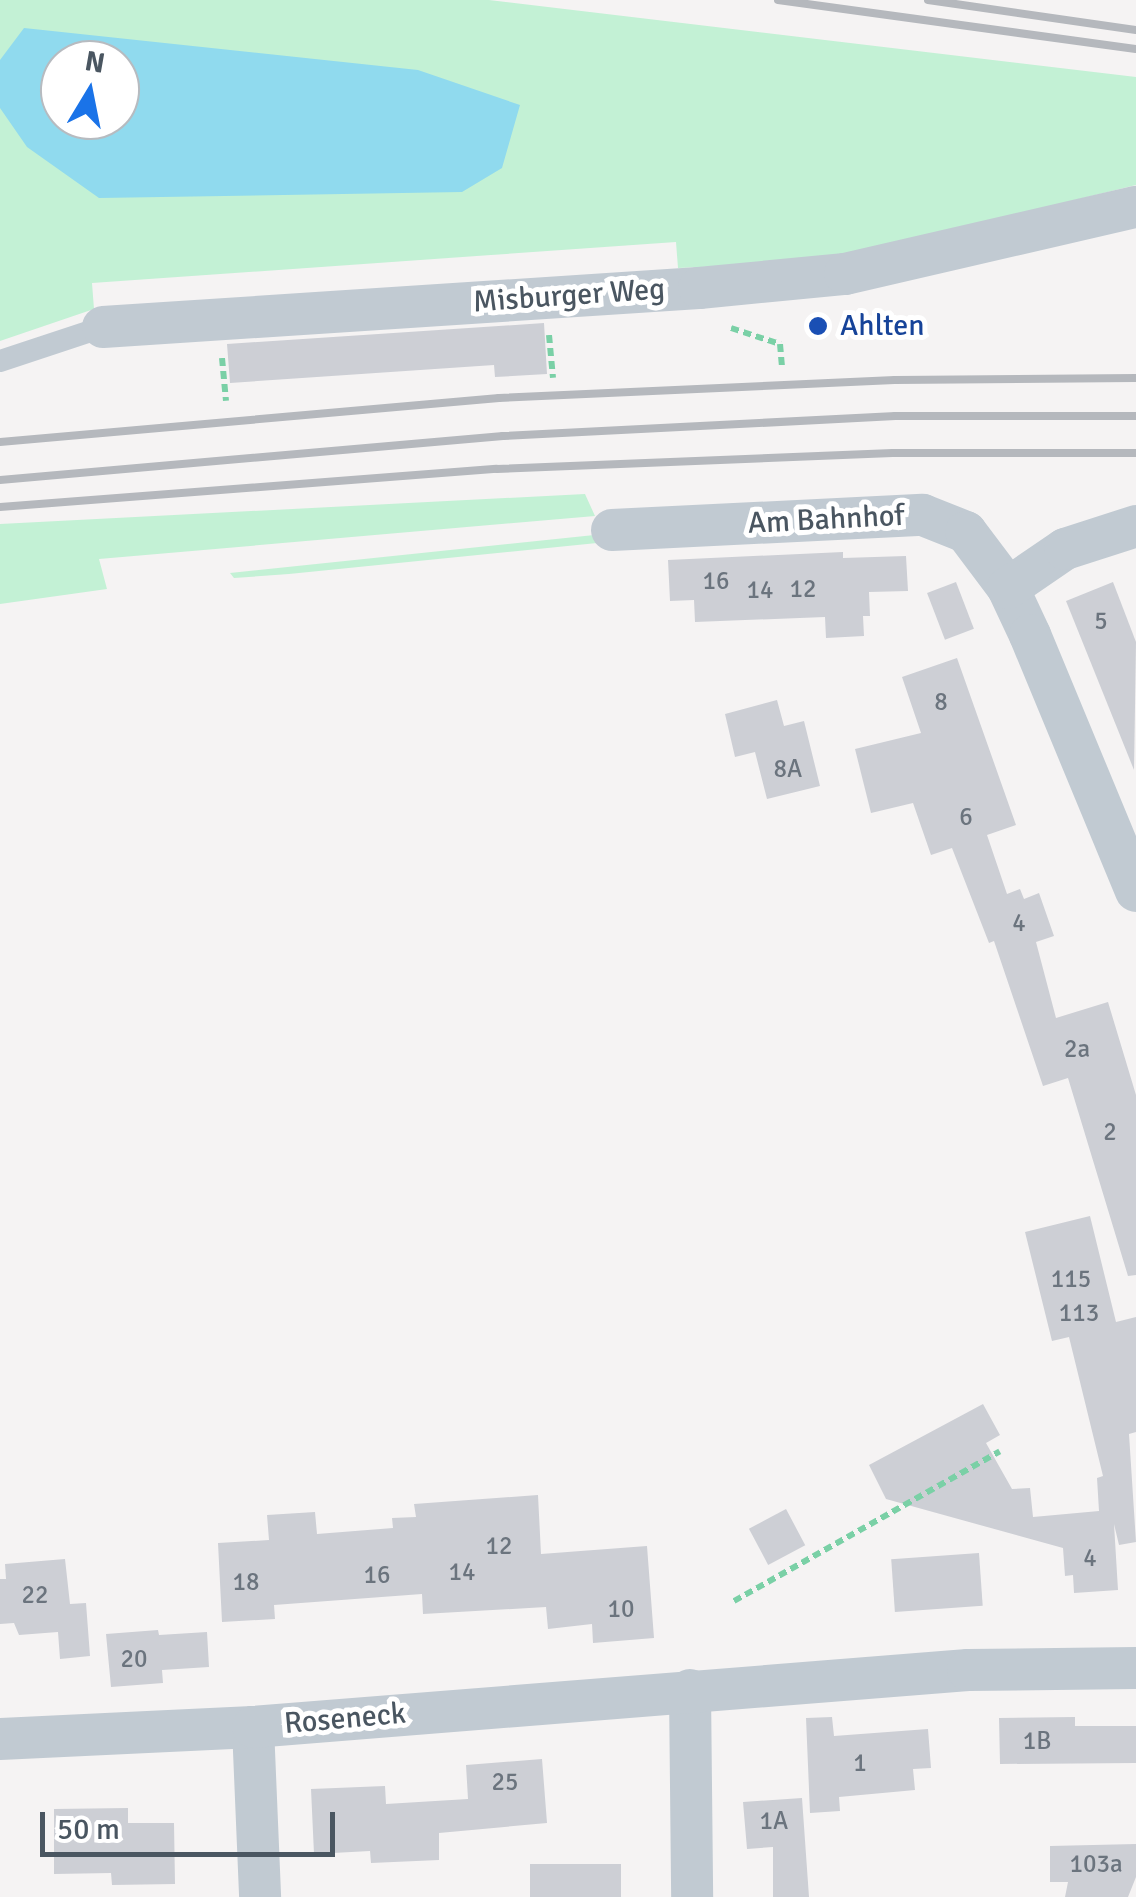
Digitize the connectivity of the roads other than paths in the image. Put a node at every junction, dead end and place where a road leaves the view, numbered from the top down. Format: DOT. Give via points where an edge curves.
graph roads {
  1 [pos="1136,207"];
  2 [pos="102,327"];
  3 [pos="0,361"];
  4 [pos="1136,526"];
  5 [pos="612,530"];
  6 [pos="1008,588"];
  7 [pos="1136,891"];
  8 [pos="1136,1668"];
  9 [pos="690,1690"];
  10 [pos="253,1726"];
  11 [pos="0,1739"];
  12 [pos="260,1897"];
  13 [pos="692,1897"];
  1 -- 2 [label="street, Misburger Weg" via="845,274"];
  2 -- 3 [label="lane, Misburger Weg"];
  4 -- 6 [label="street" via="1066,549"];
  5 -- 6 [label="street, Am Bahnhof" via="923,515 966,532"];
  6 -- 7 [label="street, Am Bahnhof"];
  8 -- 9 [label="street, Roseneck" via="968,1670"];
  9 -- 10 [label="street, Roseneck"];
  9 -- 13 [label="street"];
  10 -- 11 [label="street, Roseneck"];
  10 -- 12 [label="street"];
}
